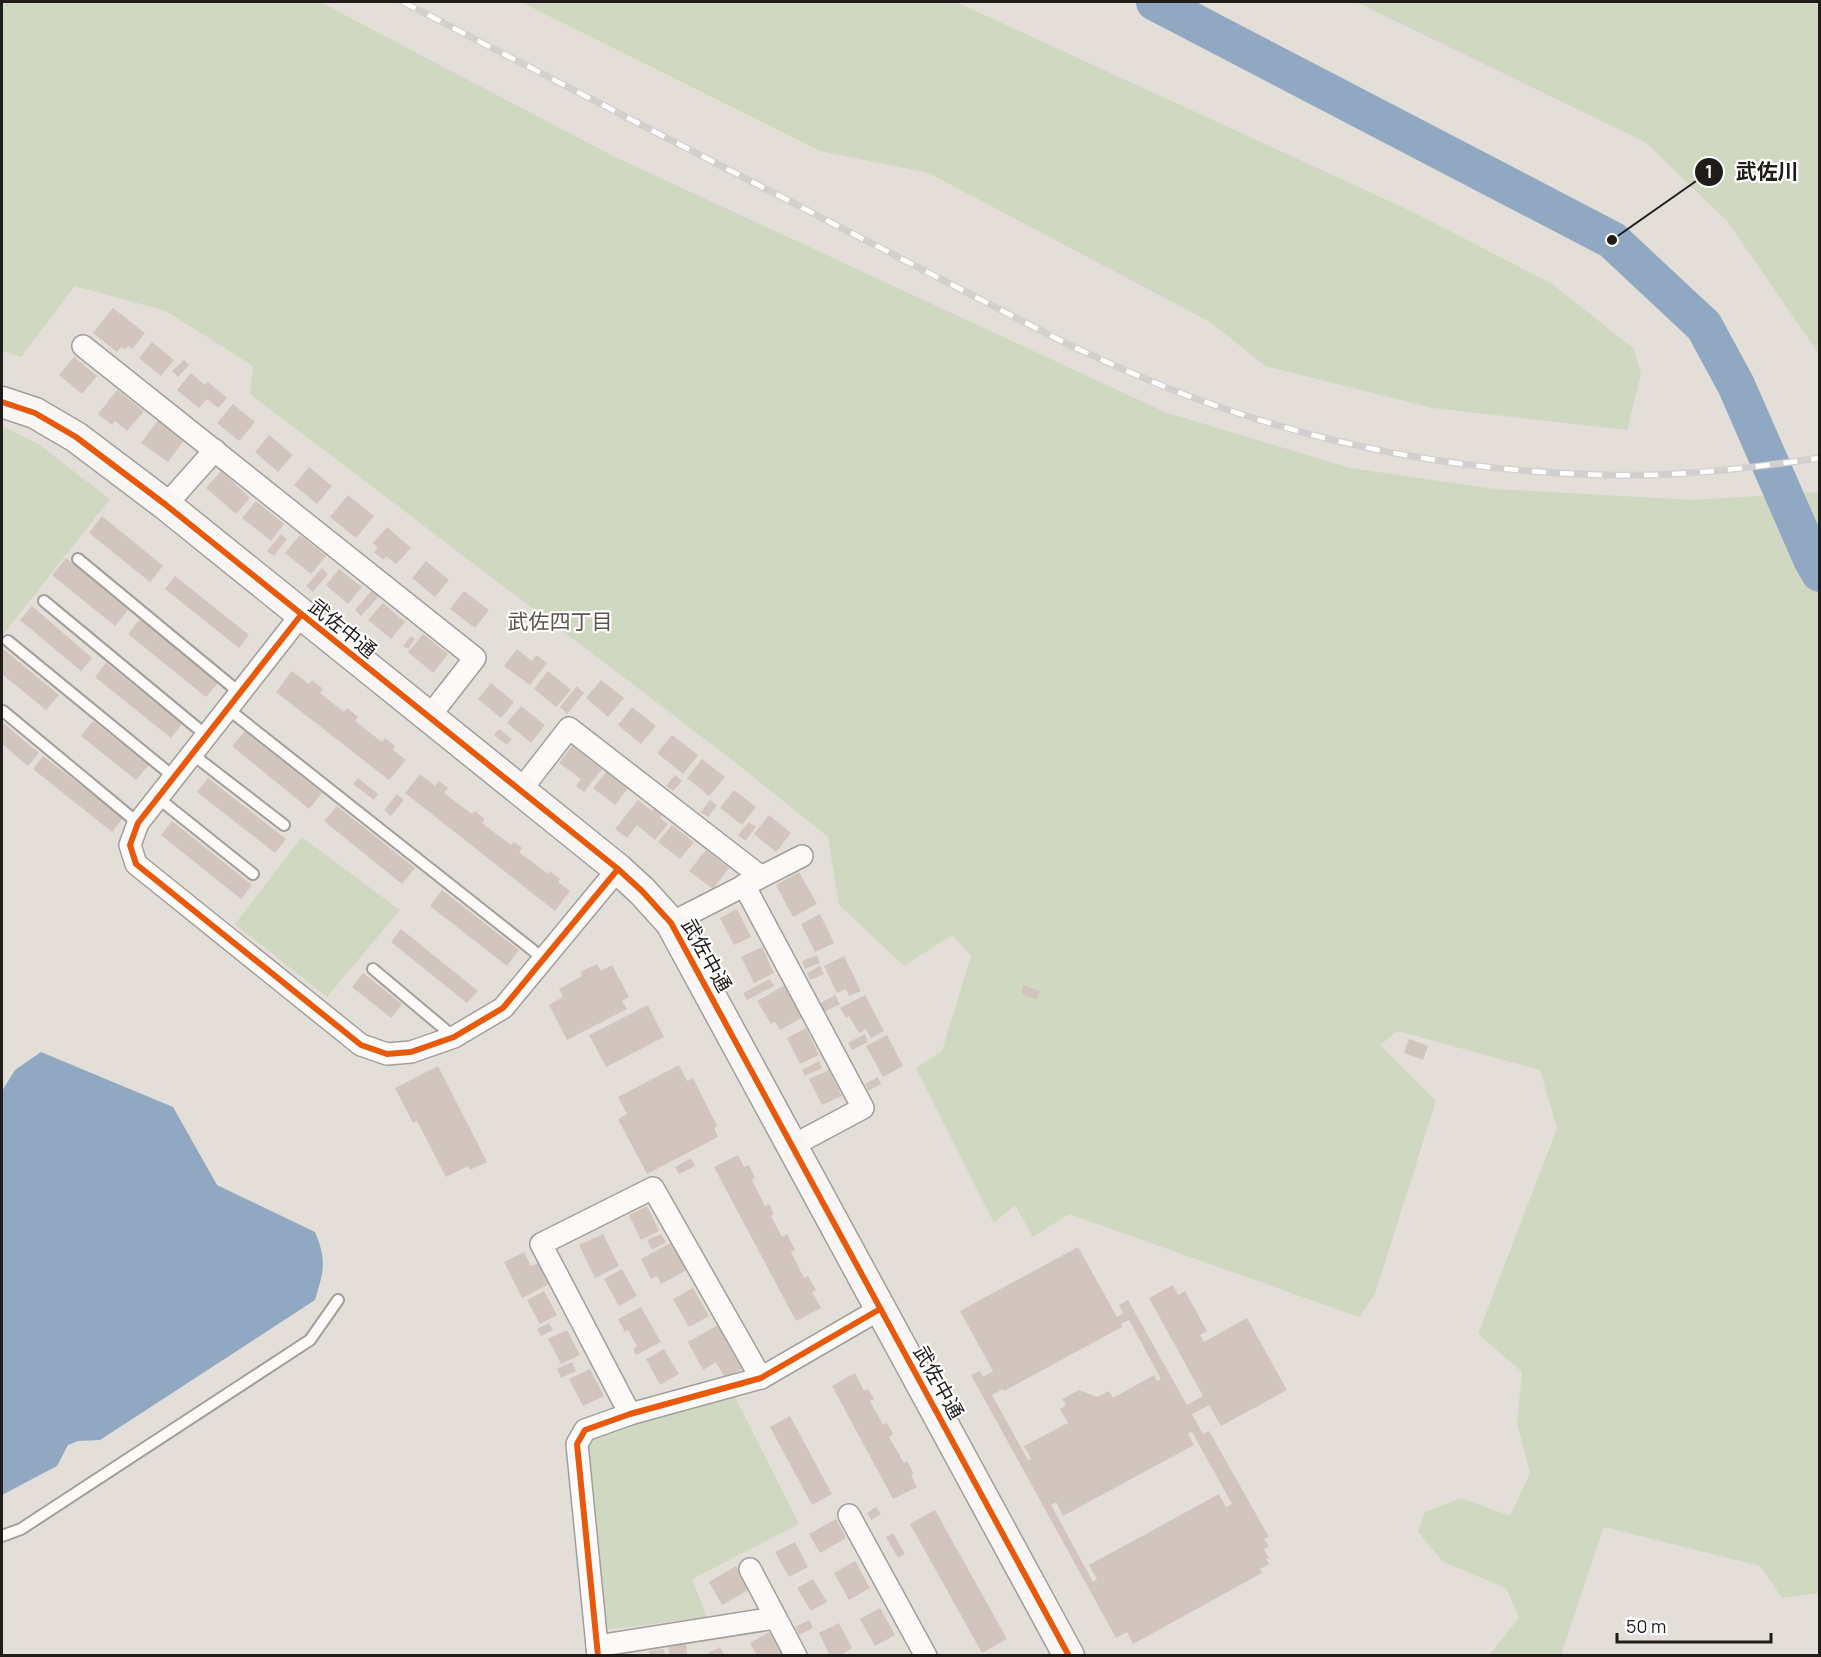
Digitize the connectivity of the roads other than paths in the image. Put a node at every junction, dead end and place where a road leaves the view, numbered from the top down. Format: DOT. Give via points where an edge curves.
graph roads {
  1 [pos="83,346"];
  2 [pos="2,402"];
  3 [pos="215,450"];
  4 [pos="166,505"];
  5 [pos="78,559"];
  6 [pos="44,602"];
  7 [pos="301,615"];
  8 [pos="8,641"];
  9 [pos="234,701"];
  10 [pos="3,711"];
  11 [pos="429,717"];
  12 [pos="207,736"];
  13 [pos="192,754"];
  14 [pos="174,777"];
  15 [pos="520,791"];
  16 [pos="158,798"];
  17 [pos="138,822"];
  18 [pos="284,825"];
  19 [pos="802,856"];
  20 [pos="618,869"];
  21 [pos="253,874"];
  22 [pos="752,881"];
  23 [pos="671,923"];
  24 [pos="544,958"];
  25 [pos="373,969"];
  26 [pos="453,1037"];
  27 [pos="792,1146"];
  28 [pos="338,1300"];
  29 [pos="880,1309"];
  30 [pos="761,1378"];
  31 [pos="630,1414"];
  32 [pos="849,1515"];
  33 [pos="2,1536"];
  34 [pos="750,1569"];
  35 [pos="775,1618"];
  36 [pos="597,1651"];
  37 [pos="796,1656"];
  38 [pos="926,1656"];
  39 [pos="1069,1656"];
  1 -- 3 [label="street"];
  2 -- 4 [label="street, 武佐中通" via="35,413 76,437"];
  3 -- 4 [label="street"];
  3 -- 11 [label="street" via="475,658"];
  4 -- 7 [label="street, 武佐中通"];
  5 -- 9 [label="lane"];
  6 -- 12 [label="lane"];
  7 -- 9 [label="street"];
  7 -- 11 [label="street, 武佐中通"];
  8 -- 14 [label="lane"];
  9 -- 12 [label="street"];
  9 -- 24 [label="lane"];
  10 -- 17 [label="lane"];
  11 -- 15 [label="street, 武佐中通"];
  12 -- 13 [label="street"];
  13 -- 14 [label="street"];
  13 -- 18 [label="lane"];
  14 -- 16 [label="street"];
  15 -- 20 [label="street, 武佐中通"];
  15 -- 22 [label="street" via="569,728"];
  16 -- 17 [label="street"];
  16 -- 21 [label="lane"];
  17 -- 26 [label="street" via="130,845 136,864 361,1045 387,1054 411,1052"];
  19 -- 22 [label="street"];
  20 -- 23 [label="street, 武佐中通"];
  20 -- 24 [label="street"];
  22 -- 23 [label="street"];
  22 -- 27 [label="street" via="863,1108"];
  23 -- 27 [label="street, 武佐中通"];
  24 -- 26 [label="street" via="503,1008"];
  25 -- 26 [label="lane"];
  27 -- 29 [label="street, 武佐中通"];
  28 -- 33 [label="lane" via="310,1340 21,1530"];
  29 -- 30 [label="street"];
  29 -- 39 [label="street, 武佐中通"];
  30 -- 31 [label="street"];
  30 -- 31 [label="street" via="653,1188 541,1244"];
  31 -- 36 [label="street" via="585,1430 577,1444"];
  32 -- 38 [label="street"];
  34 -- 35 [label="street"];
  35 -- 36 [label="street"];
  35 -- 37 [label="street"];
}
